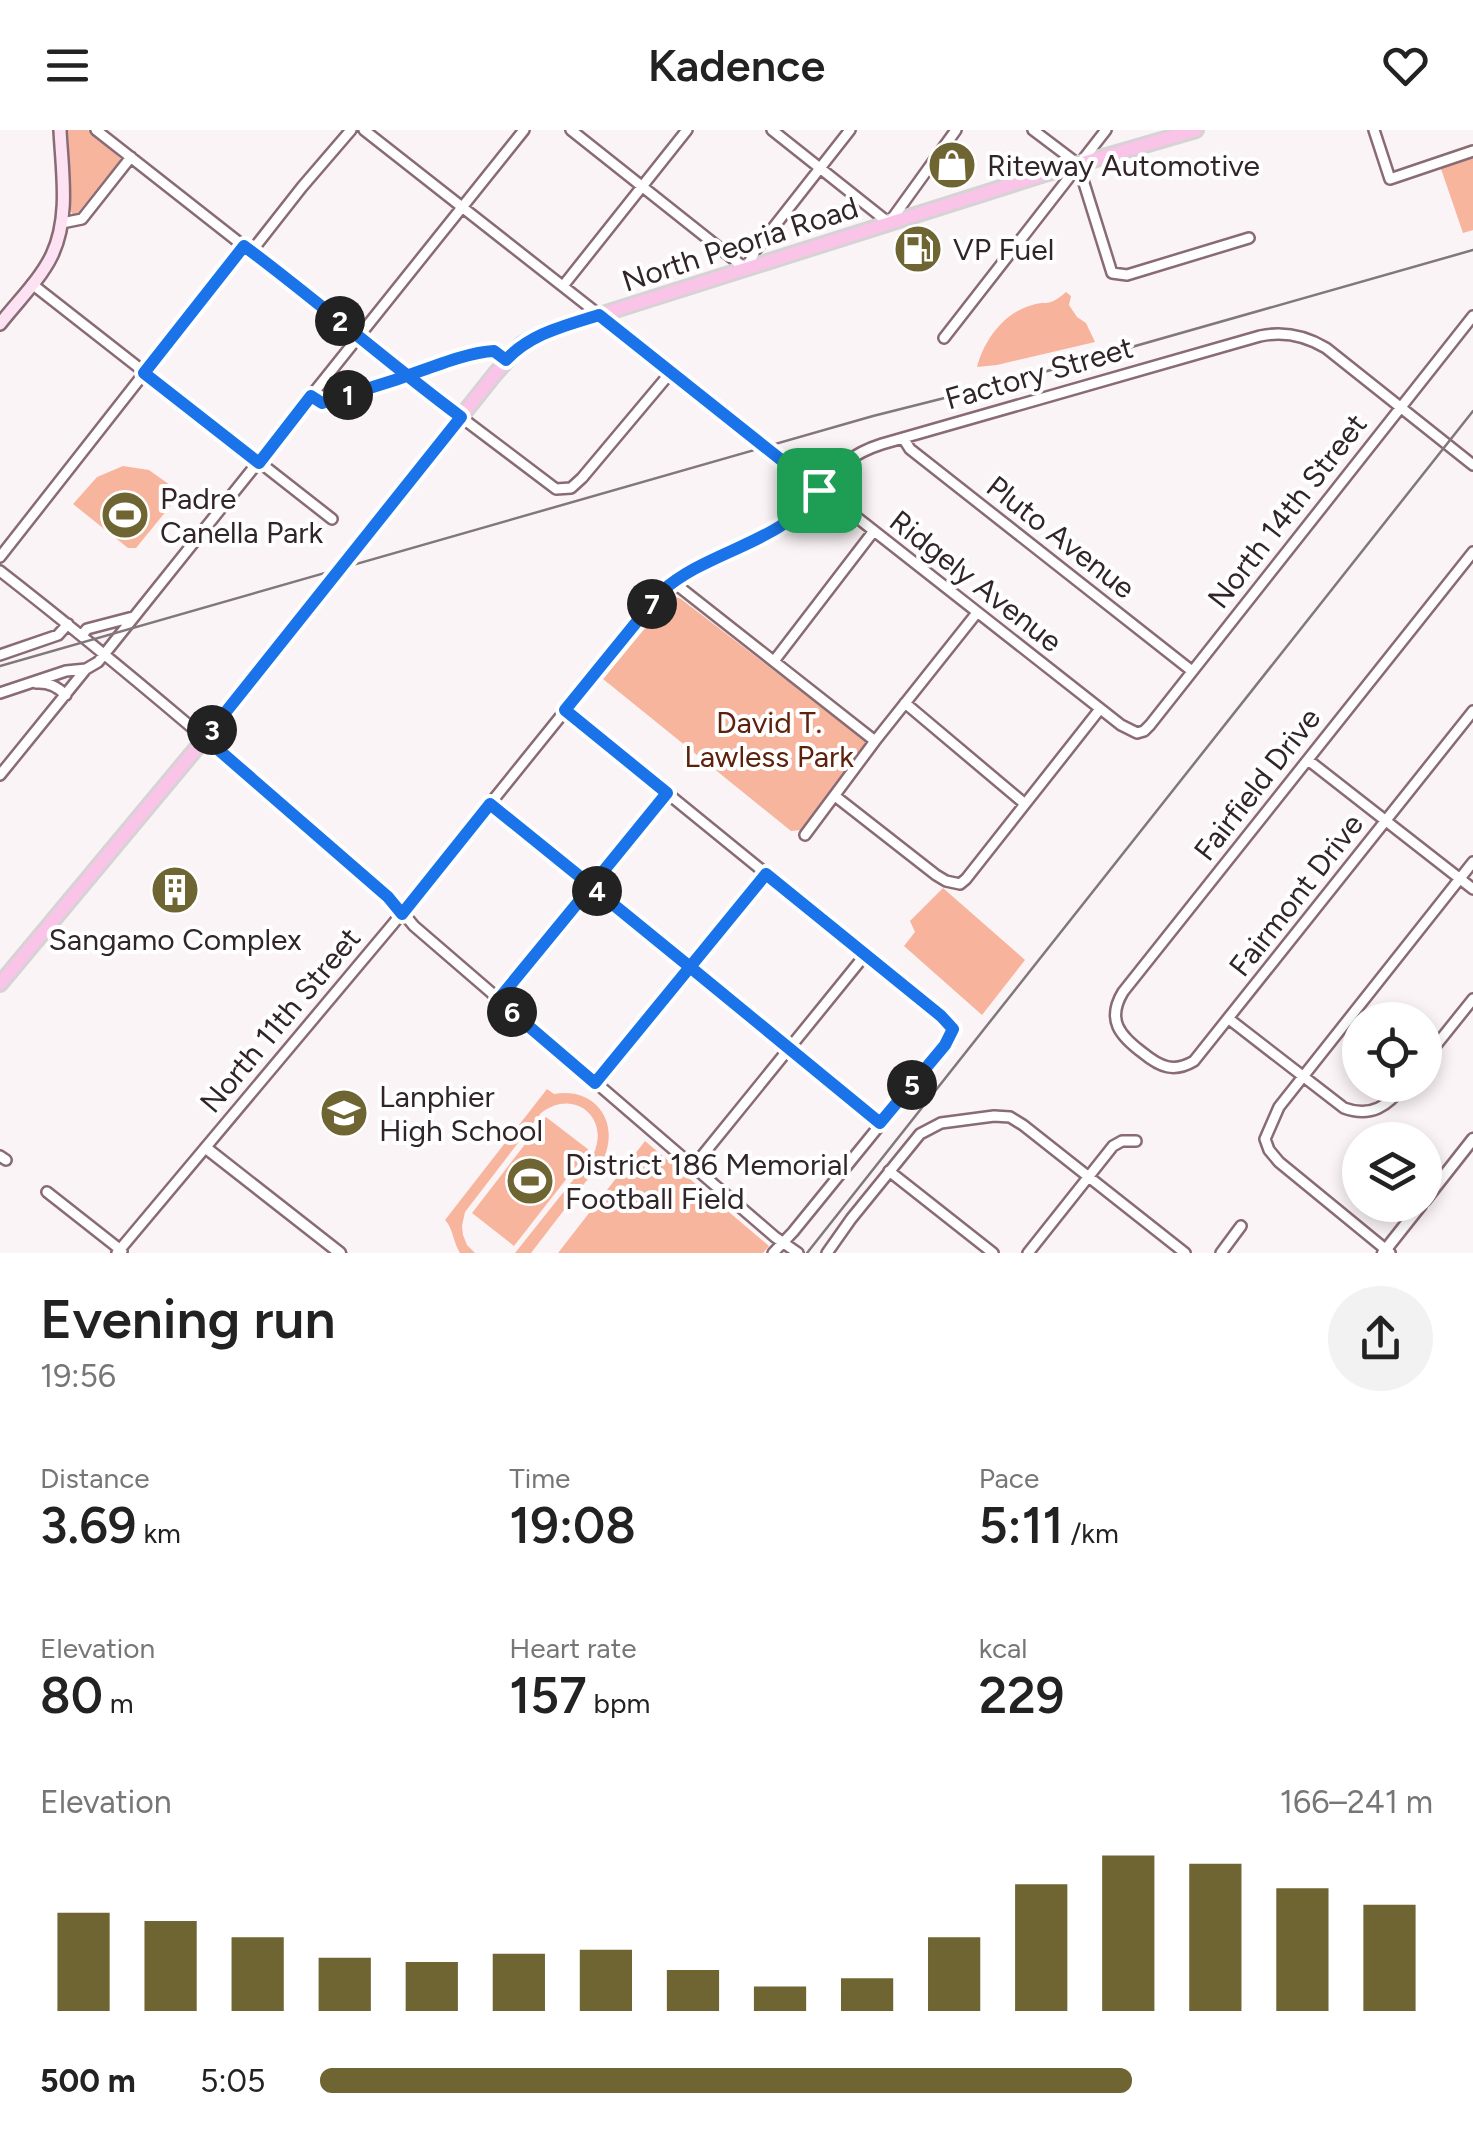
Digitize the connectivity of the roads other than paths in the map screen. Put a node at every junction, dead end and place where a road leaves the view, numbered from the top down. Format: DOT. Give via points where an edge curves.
graph roads {
  1 [pos="60,130"];
  2 [pos="96,130"];
  3 [pos="351,130"];
  4 [pos="364,130"];
  5 [pos="524,130"];
  6 [pos="571,130"];
  7 [pos="687,130"];
  8 [pos="772,130"];
  9 [pos="850,130"];
  10 [pos="956,130"];
  11 [pos="1033,130"];
  12 [pos="1106,130"];
  13 [pos="1196,130"];
  14 [pos="1374,130"];
  15 [pos="1473,150"];
  16 [pos="131,157"];
  17 [pos="1078,164"];
  18 [pos="820,168"];
  19 [pos="642,186"];
  20 [pos="462,208"];
  21 [pos="62,223"];
  22 [pos="889,223"];
  23 [pos="1249,238"];
  24 [pos="248,249"];
  25 [pos="746,268"];
  26 [pos="32,284"];
  27 [pos="563,286"];
  28 [pos="599,315"];
  29 [pos="1473,316"];
  30 [pos="0,324"];
  31 [pos="359,336"];
  32 [pos="944,338"];
  33 [pos="506,360"];
  34 [pos="670,372"];
  35 [pos="144,373"];
  36 [pos="409,376"];
  37 [pos="311,396"];
  38 [pos="1402,407"];
  39 [pos="461,417"];
  40 [pos="903,438"];
  41 [pos="259,463"];
  42 [pos="1473,465"];
  43 [pos="819,490"];
  44 [pos="332,519"];
  45 [pos="872,532"];
  46 [pos="1473,552"];
  47 [pos="0,557"];
  48 [pos="0,571"];
  49 [pos="673,582"];
  50 [pos="976,614"];
  51 [pos="134,617"];
  52 [pos="68,624"];
  53 [pos="82,634"];
  54 [pos="105,653"];
  55 [pos="0,655"];
  56 [pos="774,661"];
  57 [pos="86,670"];
  58 [pos="1192,671"];
  59 [pos="33,683"];
  60 [pos="0,693"];
  61 [pos="66,694"];
  62 [pos="905,704"];
  63 [pos="1100,709"];
  64 [pos="565,710"];
  65 [pos="1473,711"];
  66 [pos="1137,733"];
  67 [pos="205,738"];
  68 [pos="875,741"];
  69 [pos="1308,760"];
  70 [pos="0,775"];
  71 [pos="667,793"];
  72 [pos="835,796"];
  73 [pos="490,804"];
  74 [pos="1026,804"];
  75 [pos="1386,820"];
  76 [pos="805,835"];
  77 [pos="1473,862"];
  78 [pos="766,874"];
  79 [pos="1460,879"];
  80 [pos="591,886"];
  81 [pos="1473,889"];
  82 [pos="402,914"];
  83 [pos="866,955"];
  84 [pos="690,967"];
  85 [pos="0,984"];
  86 [pos="498,1000"];
  87 [pos="1472,1001"];
  88 [pos="1230,1019"];
  89 [pos="1442,1038"];
  90 [pos="789,1048"];
  91 [pos="1140,1051"];
  92 [pos="1303,1077"];
  93 [pos="595,1083"];
  94 [pos="1390,1102"];
  95 [pos="880,1123"];
  96 [pos="1473,1139"];
  97 [pos="1136,1140"];
  98 [pos="206,1148"];
  99 [pos="693,1167"];
  100 [pos="889,1171"];
  101 [pos="1089,1178"];
  102 [pos="1442,1179"];
  103 [pos="47,1192"];
  104 [pos="1409,1222"];
  105 [pos="1241,1226"];
  106 [pos="782,1243"];
  107 [pos="121,1252"];
  108 [pos="1386,1252"];
  109 [pos="340,1253"];
  110 [pos="773,1253"];
  111 [pos="798,1253"];
  112 [pos="827,1253"];
  113 [pos="993,1253"];
  114 [pos="1028,1253"];
  115 [pos="1185,1253"];
  116 [pos="1220,1253"];
  1 -- 21 [label="main road"];
  2 -- 16 [label="street"];
  3 -- 24 [label="street"];
  4 -- 20 [label="street, Ridgely Avenue"];
  5 -- 20 [label="street"];
  6 -- 19 [label="street"];
  7 -- 19 [label="street"];
  8 -- 18 [label="street"];
  9 -- 18 [label="street"];
  10 -- 22 [label="street"];
  11 -- 17 [label="street"];
  12 -- 17 [label="street"];
  13 -- 17 [label="main road, North Peoria Road"];
  14 -- 15 [label="street" via="1390,178"];
  16 -- 21 [label="street" via="82,219"];
  16 -- 24 [label="street"];
  17 -- 22 [label="main road, North Peoria Road"];
  17 -- 23 [label="street" via="1112,274"];
  17 -- 32 [label="street"];
  18 -- 22 [label="street"];
  18 -- 25 [label="street"];
  19 -- 25 [label="street"];
  19 -- 27 [label="street"];
  20 -- 27 [label="street, Ridgely Avenue"];
  20 -- 31 [label="street"];
  21 -- 26 [label="main road" via="53,253"];
  22 -- 25 [label="main road, North Peoria Road"];
  24 -- 31 [label="street"];
  24 -- 35 [label="street"];
  25 -- 28 [label="main road, North Peoria Road"];
  26 -- 30 [label="main road"];
  26 -- 35 [label="street"];
  27 -- 28 [label="street, Ridgely Avenue"];
  28 -- 33 [label="main road, North Peoria Road" via="542,333"];
  28 -- 34 [label="street, Ridgely Avenue"];
  29 -- 38 [label="street, North 14th Street"];
  31 -- 36 [label="street"];
  31 -- 37 [label="street"];
  33 -- 36 [label="street" via="486,351"];
  33 -- 39 [label="main road, North Peoria Road"];
  34 -- 39 [label="street" via="572,488 556,489"];
  34 -- 43 [label="street, Ridgely Avenue"];
  35 -- 41 [label="street"];
  35 -- 47 [label="street"];
  36 -- 37 [label="street" via="322,403"];
  36 -- 39 [label="street"];
  37 -- 41 [label="street"];
  38 -- 40 [label="street, Factory Street" via="1326,348 1287,334 1260,336"];
  38 -- 42 [label="street"];
  38 -- 58 [label="street, North 14th Street"];
  39 -- 67 [label="main road, North Peoria Road"];
  40 -- 43 [label="street, Factory Street" via="856,454"];
  40 -- 58 [label="street, Pluto Avenue"];
  41 -- 44 [label="street"];
  41 -- 51 [label="street"];
  43 -- 45 [label="street, Ridgely Avenue"];
  43 -- 49 [label="street, North 11th Street" via="778,528"];
  45 -- 50 [label="street, Ridgely Avenue"];
  45 -- 56 [label="street"];
  46 -- 69 [label="street, Fairfield Drive"];
  48 -- 52 [label="street"];
  49 -- 56 [label="street"];
  49 -- 64 [label="street, North 11th Street"];
  50 -- 62 [label="street"];
  50 -- 63 [label="street, Ridgely Avenue"];
  51 -- 53 [label="street"];
  51 -- 54 [label="street"];
  52 -- 53 [label="street"];
  52 -- 55 [label="street" via="58,635"];
  53 -- 54 [label="street"];
  54 -- 57 [label="street"];
  54 -- 67 [label="street"];
  56 -- 68 [label="street"];
  57 -- 59 [label="street"];
  57 -- 61 [label="street"];
  58 -- 66 [label="street, North 14th Street"];
  59 -- 60 [label="street"];
  59 -- 61 [label="street"];
  61 -- 70 [label="street"];
  62 -- 68 [label="street"];
  62 -- 74 [label="street"];
  63 -- 66 [label="street, Ridgely Avenue"];
  63 -- 74 [label="street"];
  64 -- 71 [label="street"];
  64 -- 73 [label="street, North 11th Street"];
  65 -- 75 [label="street, Fairmont Drive"];
  67 -- 82 [label="street"];
  67 -- 85 [label="main road, North Peoria Road"];
  68 -- 72 [label="street"];
  69 -- 75 [label="street"];
  69 -- 91 [label="street, Fairfield Drive" via="1120,998 1118,1028"];
  71 -- 78 [label="street"];
  71 -- 80 [label="street"];
  72 -- 74 [label="street" via="936,874 960,884"];
  72 -- 76 [label="street"];
  73 -- 80 [label="street"];
  73 -- 82 [label="street, North 11th Street"];
  75 -- 79 [label="street"];
  75 -- 88 [label="street, Fairmont Drive"];
  77 -- 79 [label="street"];
  78 -- 83 [label="street"];
  78 -- 84 [label="street"];
  79 -- 81 [label="street"];
  79 -- 92 [label="street"];
  80 -- 84 [label="street"];
  80 -- 86 [label="street"];
  82 -- 86 [label="street"];
  82 -- 98 [label="street, North 11th Street"];
  83 -- 90 [label="street"];
  83 -- 95 [label="street" via="953,1029"];
  84 -- 90 [label="street"];
  84 -- 93 [label="street"];
  86 -- 93 [label="street"];
  87 -- 89 [label="street"];
  88 -- 91 [label="street, Fairmont Drive" via="1187,1066 1162,1066"];
  88 -- 92 [label="street"];
  90 -- 95 [label="street"];
  90 -- 99 [label="street"];
  92 -- 94 [label="street" via="1344,1108 1374,1111"];
  92 -- 108 [label="street" via="1261,1139"];
  93 -- 99 [label="street"];
  95 -- 106 [label="street"];
  96 -- 102 [label="street"];
  97 -- 101 [label="street" via="1113,1146"];
  98 -- 107 [label="street, North 11th Street"];
  98 -- 109 [label="street"];
  99 -- 106 [label="street"];
  100 -- 101 [label="street" via="920,1134 994,1116 1012,1118"];
  100 -- 112 [label="street"];
  100 -- 113 [label="street"];
  101 -- 114 [label="street"];
  101 -- 115 [label="street"];
  103 -- 107 [label="street"];
  104 -- 108 [label="street"];
  105 -- 116 [label="street"];
  106 -- 110 [label="street"];
  106 -- 111 [label="street"];
}
